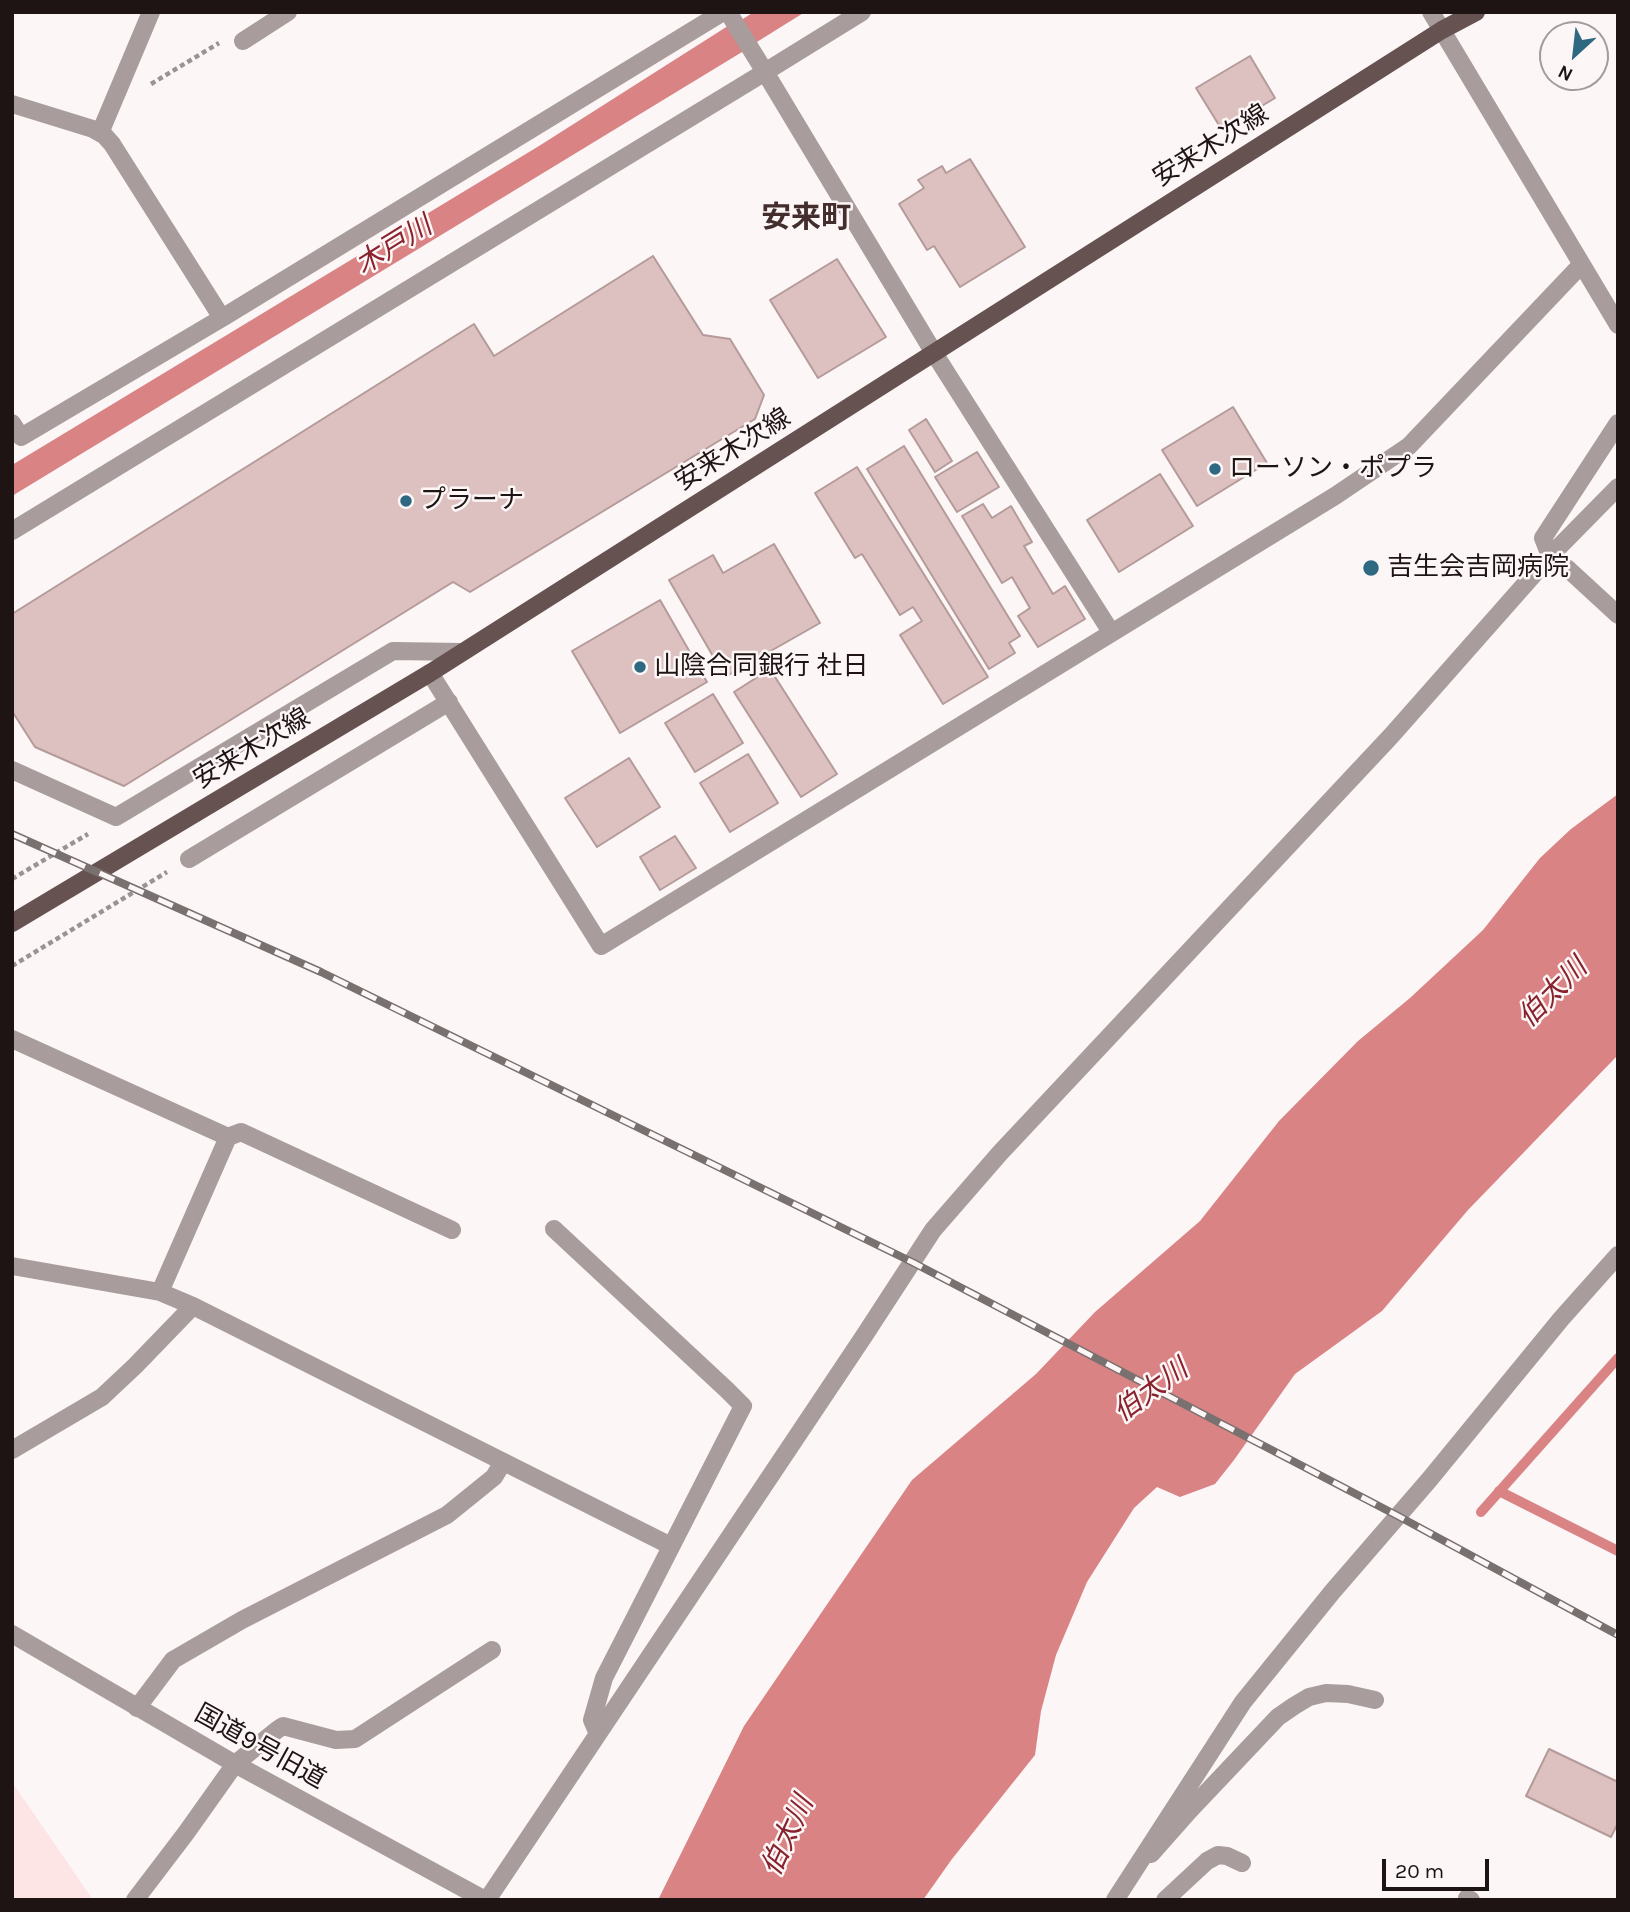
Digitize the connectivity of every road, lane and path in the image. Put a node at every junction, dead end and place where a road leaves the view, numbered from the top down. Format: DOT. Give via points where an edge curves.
graph roads {
  1 [pos="151,12"];
  2 [pos="288,12"];
  3 [pos="862,12"];
  4 [pos="1431,12"];
  5 [pos="1476,12"];
  6 [pos="727,14"];
  7 [pos="1442,30"];
  8 [pos="243,41"];
  9 [pos="765,72"];
  10 [pos="12,104"];
  11 [pos="109,110"];
  12 [pos="100,133"];
  13 [pos="1581,265"];
  14 [pos="222,318"];
  15 [pos="1618,325"];
  16 [pos="934,353"];
  17 [pos="1618,423"];
  18 [pos="15,435"];
  19 [pos="1618,487"];
  20 [pos="12,531"];
  21 [pos="1550,556"];
  22 [pos="1618,615"];
  23 [pos="1111,632"];
  24 [pos="462,652"];
  25 [pos="430,673"];
  26 [pos="449,702"];
  27 [pos="12,770"];
  28 [pos="116,817"];
  29 [pos="189,859"];
  30 [pos="12,879"];
  31 [pos="12,923"];
  32 [pos="12,966"];
  33 [pos="12,1039"];
  34 [pos="228,1137"];
  35 [pos="554,1229"];
  36 [pos="452,1230"];
  37 [pos="1618,1255"];
  38 [pos="12,1266"];
  39 [pos="160,1292"];
  40 [pos="193,1306"];
  41 [pos="12,1450"];
  42 [pos="503,1462"];
  43 [pos="671,1546"];
  44 [pos="12,1634"];
  45 [pos="492,1650"];
  46 [pos="1375,1700"];
  47 [pos="137,1708"];
  48 [pos="598,1734"];
  49 [pos="235,1764"];
  50 [pos="1242,1863"];
  51 [pos="1120,1892"];
  52 [pos="135,1900"];
  53 [pos="486,1900"];
  54 [pos="1165,1900"];
  1 -- 11 [label="street"];
  2 -- 8 [label="street"];
  3 -- 9 [label="street"];
  4 -- 7 [label="street"];
  5 -- 7 [label="main road, 安来木次線"];
  6 -- 9 [label="street"];
  6 -- 14 [label="street"];
  7 -- 13 [label="street"];
  7 -- 16 [label="main road, 安来木次線"];
  8 -- 11 [label="path" via="233,34"];
  9 -- 16 [label="street"];
  9 -- 20 [label="street"];
  10 -- 12 [label="street"];
  11 -- 12 [label="street"];
  12 -- 14 [label="street" via="112,144"];
  13 -- 15 [label="street"];
  13 -- 23 [label="street" via="1409,446"];
  14 -- 18 [label="street"];
  16 -- 23 [label="street"];
  16 -- 24 [label="main road, 安来木次線"];
  17 -- 21 [label="street" via="1542,538"];
  19 -- 21 [label="street"];
  21 -- 22 [label="street"];
  21 -- 48 [label="street" via="1391,736 933,1230"];
  23 -- 26 [label="street" via="601,946"];
  24 -- 25 [label="main road, 安来木次線"];
  24 -- 28 [label="street" via="393,651"];
  25 -- 26 [label="street"];
  25 -- 31 [label="main road, 安来木次線"];
  26 -- 29 [label="street"];
  27 -- 28 [label="street"];
  28 -- 30 [label="path"];
  29 -- 32 [label="path"];
  33 -- 34 [label="street"];
  34 -- 36 [label="street" via="242,1132"];
  34 -- 39 [label="street"];
  35 -- 43 [label="street" via="743,1406"];
  37 -- 51 [label="street" via="1243,1702"];
  38 -- 39 [label="street"];
  39 -- 40 [label="street"];
  40 -- 41 [label="street" via="102,1397"];
  40 -- 42 [label="street"];
  42 -- 43 [label="street"];
  42 -- 47 [label="street" via="494,1477 447,1514 173,1660"];
  43 -- 48 [label="street" via="604,1678 592,1720"];
  44 -- 47 [label="street, 国道9号旧道"];
  45 -- 49 [label="street" via="355,1739 336,1740 282,1726"];
  46 -- 51 [label="street" via="1326,1693 1309,1697 1278,1717"];
  47 -- 49 [label="street, 国道9号旧道"];
  48 -- 53 [label="street"];
  49 -- 52 [label="street"];
  49 -- 53 [label="street, 国道9号旧道"];
  50 -- 54 [label="street" via="1218,1855"];
}
